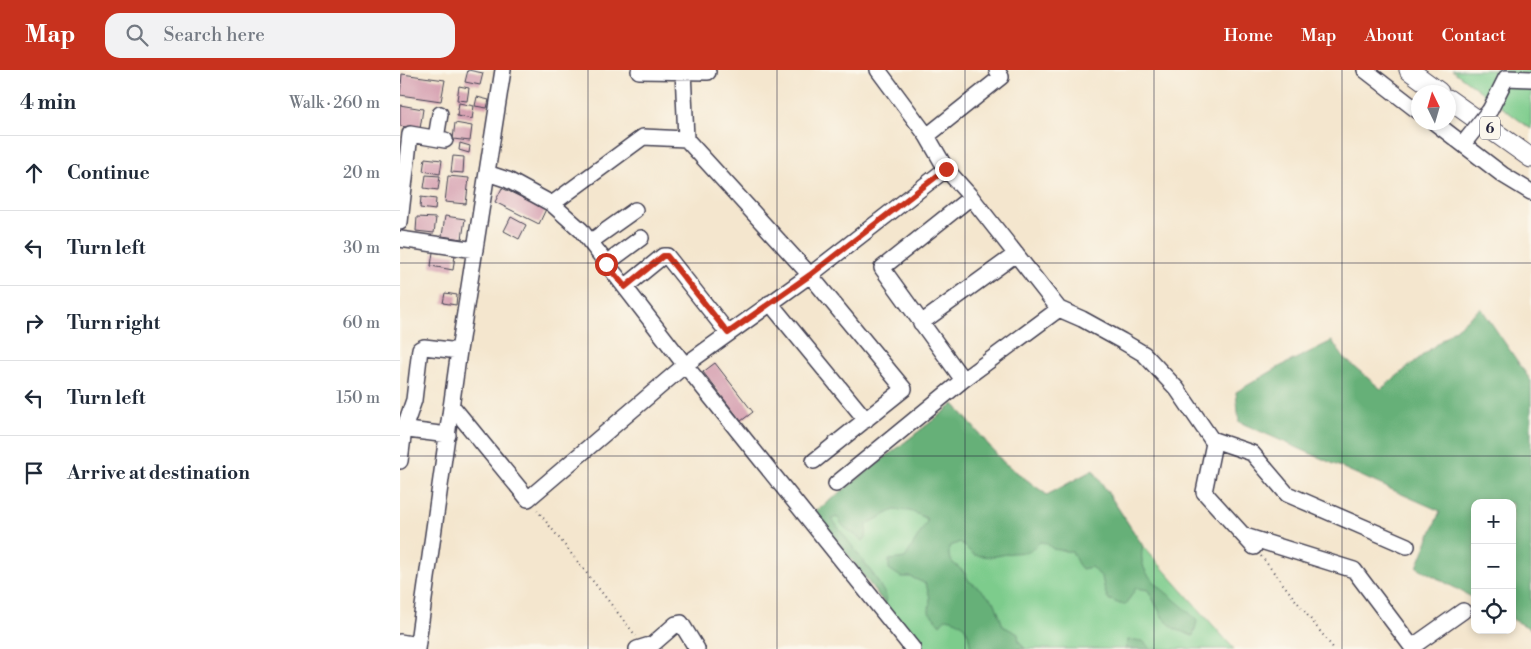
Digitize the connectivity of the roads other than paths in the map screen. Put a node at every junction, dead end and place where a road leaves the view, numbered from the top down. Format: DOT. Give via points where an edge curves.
graph roads {
  1 [pos="503,70"];
  2 [pos="997,70"];
  3 [pos="1365,70"];
  4 [pos="1409,70"];
  5 [pos="639,71"];
  6 [pos="683,71"];
  7 [pos="881,71"];
  8 [pos="708,72"];
  9 [pos="1531,79"];
  10 [pos="1429,85"];
  11 [pos="1456,105"];
  12 [pos="1411,106"];
  13 [pos="440,114"];
  14 [pos="1444,130"];
  15 [pos="1455,130"];
  16 [pos="405,134"];
  17 [pos="927,136"];
  18 [pos="686,139"];
  19 [pos="1531,158"];
  20 [pos="946,169"];
  21 [pos="487,172"];
  22 [pos="1531,192"];
  23 [pos="971,197"];
  24 [pos="552,204"];
  25 [pos="635,210"];
  26 [pos="400,222"];
  27 [pos="641,238"];
  28 [pos="400,239"];
  29 [pos="590,242"];
  30 [pos="475,250"];
  31 [pos="1016,254"];
  32 [pos="606,264"];
  33 [pos="810,275"];
  34 [pos="625,287"];
  35 [pos="770,303"];
  36 [pos="1059,309"];
  37 [pos="921,323"];
  38 [pos="728,333"];
  39 [pos="459,351"];
  40 [pos="685,365"];
  41 [pos="963,380"];
  42 [pos="452,406"];
  43 [pos="866,420"];
  44 [pos="402,429"];
  45 [pos="448,435"];
  46 [pos="1212,439"];
  47 [pos="400,461"];
  48 [pos="814,462"];
  49 [pos="836,484"];
  50 [pos="1243,535"];
  51 [pos="1407,546"];
  52 [pos="1254,547"];
  53 [pos="1463,611"];
  54 [pos="400,642"];
  55 [pos="417,647"];
  56 [pos="642,648"];
  57 [pos="697,649"];
  58 [pos="914,649"];
  1 -- 21 [label="street"];
  2 -- 17 [label="street" via="1001,78"];
  3 -- 12 [label="street"];
  4 -- 10 [label="main road"];
  5 -- 6 [label="street"];
  6 -- 8 [label="street"];
  6 -- 18 [label="street"];
  7 -- 17 [label="street"];
  9 -- 15 [label="street, bridge" via="1506,78 1490,110 1467,140"];
  11 -- 19 [label="main road, 6"];
  13 -- 16 [label="street" via="440,139"];
  14 -- 22 [label="street"];
  16 -- 26 [label="street"];
  17 -- 20 [label="street"];
  18 -- 24 [label="street" via="643,137"];
  18 -- 33 [label="street"];
  20 -- 23 [label="street"];
  20 -- 33 [label="street"];
  21 -- 24 [label="street"];
  21 -- 30 [label="street"];
  23 -- 31 [label="street"];
  23 -- 37 [label="street" via="882,268"];
  24 -- 29 [label="street"];
  25 -- 29 [label="street"];
  27 -- 32 [label="street"];
  28 -- 30 [label="street"];
  29 -- 32 [label="street"];
  30 -- 39 [label="street"];
  31 -- 36 [label="street"];
  31 -- 37 [label="street"];
  32 -- 34 [label="street"];
  33 -- 35 [label="street"];
  33 -- 43 [label="street" via="904,389"];
  34 -- 38 [label="street" via="667,256"];
  34 -- 40 [label="street"];
  35 -- 38 [label="street"];
  35 -- 43 [label="street"];
  36 -- 41 [label="street"];
  36 -- 46 [label="street" via="1144,354 1177,389"];
  37 -- 41 [label="street"];
  38 -- 40 [label="street"];
  39 -- 42 [label="street"];
  39 -- 44 [label="street" via="420,349 414,400"];
  40 -- 42 [label="street" via="528,499"];
  40 -- 58 [label="street"];
  41 -- 49 [label="street"];
  42 -- 45 [label="street"];
  43 -- 48 [label="street"];
  44 -- 45 [label="street"];
  44 -- 47 [label="street"];
  45 -- 55 [label="street"];
  46 -- 50 [label="street" via="1214,443 1204,492"];
  46 -- 51 [label="street" via="1252,453 1288,494"];
  50 -- 52 [label="street"];
  50 -- 53 [label="street" via="1354,570 1412,647"];
  54 -- 55 [label="street"];
  56 -- 57 [label="street" via="653,644 681,623"];
}
